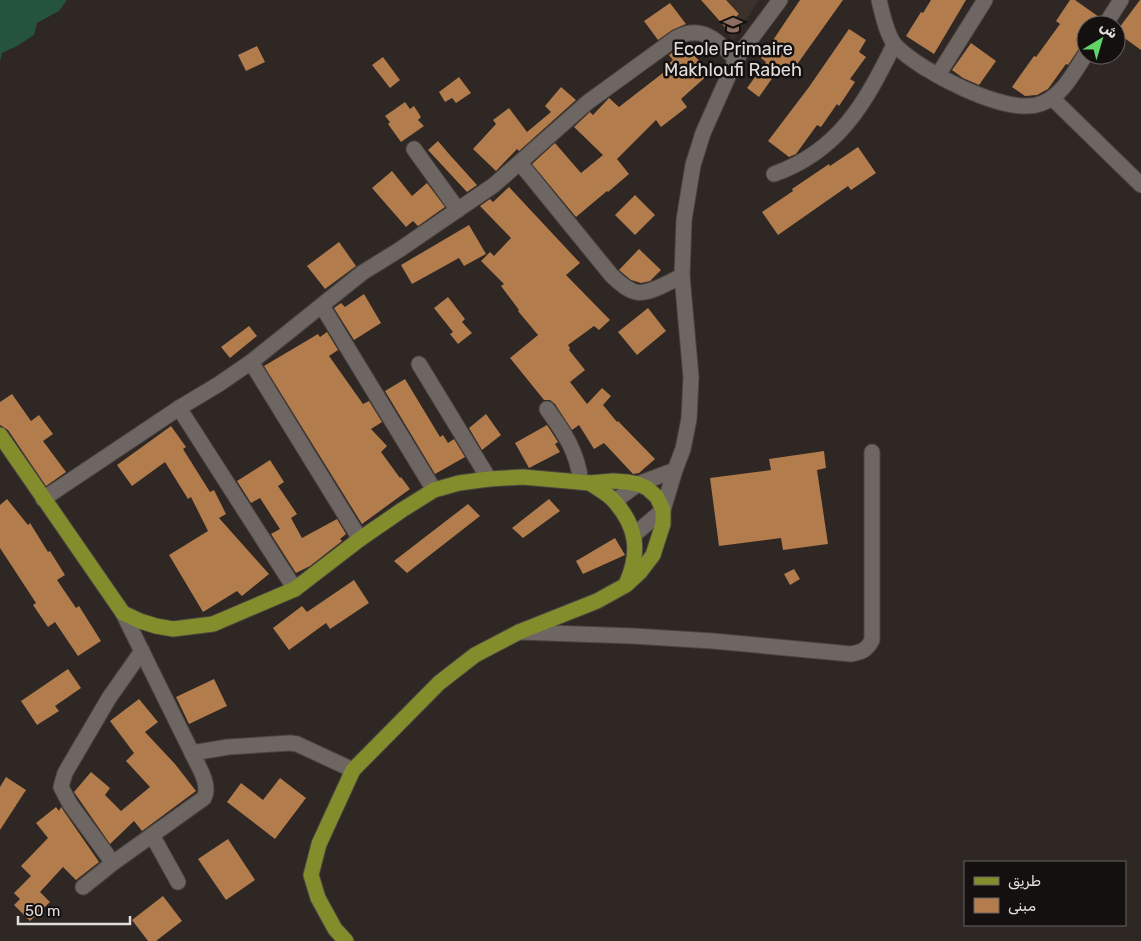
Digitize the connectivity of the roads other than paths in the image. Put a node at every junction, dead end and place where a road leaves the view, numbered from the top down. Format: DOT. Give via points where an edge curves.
graph roads {
  1 [pos="780,0"];
  2 [pos="879,0"];
  3 [pos="984,0"];
  4 [pos="1122,0"];
  5 [pos="1112,15"];
  6 [pos="894,45"];
  7 [pos="736,59"];
  8 [pos="1078,65"];
  9 [pos="938,75"];
  10 [pos="1052,98"];
  11 [pos="414,149"];
  12 [pos="520,163"];
  13 [pos="774,174"];
  14 [pos="1141,185"];
  15 [pos="458,210"];
  16 [pos="682,276"];
  17 [pos="322,306"];
  18 [pos="251,362"];
  19 [pos="420,364"];
  20 [pos="179,408"];
  21 [pos="547,409"];
  22 [pos="0,435"];
  23 [pos="872,452"];
  24 [pos="675,470"];
  25 [pos="489,479"];
  26 [pos="586,483"];
  27 [pos="638,484"];
  28 [pos="434,490"];
  29 [pos="43,499"];
  30 [pos="615,501"];
  31 [pos="663,510"];
  32 [pos="634,534"];
  33 [pos="360,539"];
  34 [pos="626,585"];
  35 [pos="295,589"];
  36 [pos="123,613"];
  37 [pos="519,632"];
  38 [pos="142,651"];
  39 [pos="192,754"];
  40 [pos="353,770"];
  41 [pos="152,835"];
  42 [pos="113,863"];
  43 [pos="178,882"];
  44 [pos="83,887"];
  45 [pos="346,941"];
  1 -- 7 [label="street"];
  2 -- 6 [label="street"];
  3 -- 9 [label="street"];
  4 -- 5 [label="street"];
  6 -- 9 [label="street"];
  6 -- 13 [label="street" via="868,93 838,135 811,157"];
  7 -- 12 [label="street" via="702,34 692,32 676,38 588,102"];
  7 -- 16 [label="street" via="703,133 693,165 684,220"];
  8 -- 10 [label="street"];
  9 -- 10 [label="street" via="967,90 1012,106 1040,104"];
  10 -- 14 [label="street"];
  11 -- 15 [label="street"];
  12 -- 15 [label="street"];
  12 -- 16 [label="street" via="612,276 625,286 637,293 655,289"];
  15 -- 17 [label="street" via="362,273"];
  16 -- 24 [label="street" via="691,377 687,427"];
  17 -- 18 [label="street"];
  17 -- 28 [label="street"];
  18 -- 20 [label="street"];
  18 -- 33 [label="street"];
  19 -- 25 [label="street"];
  20 -- 29 [label="street"];
  20 -- 35 [label="street"];
  21 -- 26 [label="street" via="573,448"];
  22 -- 29 [label="main road"];
  23 -- 37 [label="street" via="872,640 862,652 851,654 633,636"];
  24 -- 27 [label="street"];
  24 -- 31 [label="street"];
  25 -- 26 [label="main road" via="523,477"];
  25 -- 28 [label="main road"];
  26 -- 27 [label="main road" via="613,481"];
  26 -- 30 [label="main road"];
  27 -- 30 [label="street"];
  27 -- 31 [label="main road" via="657,497"];
  28 -- 33 [label="main road"];
  29 -- 36 [label="main road"];
  30 -- 32 [label="main road"];
  31 -- 32 [label="street"];
  31 -- 34 [label="main road" via="663,524 653,555"];
  32 -- 34 [label="main road" via="634,562"];
  33 -- 35 [label="main road"];
  34 -- 37 [label="main road" via="597,601"];
  35 -- 36 [label="main road" via="213,624 173,629 148,624"];
  36 -- 38 [label="street"];
  37 -- 40 [label="main road" via="475,655 439,683"];
  38 -- 39 [label="street"];
  38 -- 42 [label="street" via="109,698 65,774 61,787"];
  39 -- 40 [label="street" via="228,747 290,743"];
  39 -- 41 [label="street" via="207,788 206,794"];
  40 -- 45 [label="main road" via="319,844 311,875 322,906"];
  41 -- 42 [label="street"];
  41 -- 43 [label="street"];
  42 -- 44 [label="street"];
}
